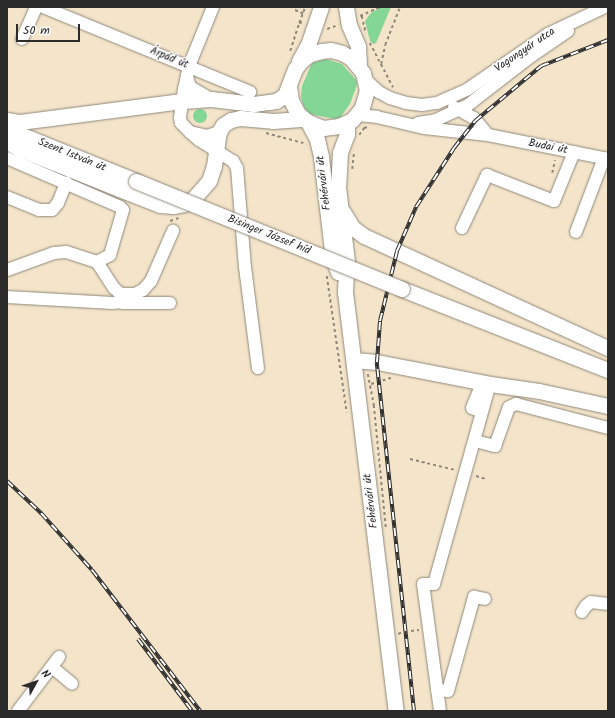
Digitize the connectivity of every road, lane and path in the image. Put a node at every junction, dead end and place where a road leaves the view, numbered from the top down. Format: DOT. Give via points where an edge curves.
graph roads {
  1 [pos="36,7"];
  2 [pos="43,7"];
  3 [pos="213,7"];
  4 [pos="305,7"];
  5 [pos="320,7"];
  6 [pos="346,7"];
  7 [pos="380,7"];
  8 [pos="400,7"];
  9 [pos="603,7"];
  10 [pos="295,10"];
  11 [pos="303,13"];
  12 [pos="300,23"];
  13 [pos="340,24"];
  14 [pos="325,30"];
  15 [pos="367,36"];
  16 [pos="22,39"];
  17 [pos="370,42"];
  18 [pos="381,64"];
  19 [pos="359,66"];
  20 [pos="295,68"];
  21 [pos="188,71"];
  22 [pos="366,80"];
  23 [pos="289,85"];
  24 [pos="468,89"];
  25 [pos="250,92"];
  26 [pos="390,98"];
  27 [pos="476,98"];
  28 [pos="211,99"];
  29 [pos="182,101"];
  30 [pos="437,103"];
  31 [pos="459,110"];
  32 [pos="474,118"];
  33 [pos="352,119"];
  34 [pos="7,120"];
  35 [pos="306,121"];
  36 [pos="411,125"];
  37 [pos="371,126"];
  38 [pos="7,130"];
  39 [pos="190,132"];
  40 [pos="219,132"];
  41 [pos="465,133"];
  42 [pos="273,134"];
  43 [pos="488,135"];
  44 [pos="356,139"];
  45 [pos="7,142"];
  46 [pos="318,145"];
  47 [pos="217,150"];
  48 [pos="574,152"];
  49 [pos="556,156"];
  50 [pos="7,158"];
  51 [pos="606,158"];
  52 [pos="552,173"];
  53 [pos="136,181"];
  54 [pos="66,184"];
  55 [pos="7,197"];
  56 [pos="342,210"];
  57 [pos="462,228"];
  58 [pos="173,231"];
  59 [pos="576,232"];
  60 [pos="97,262"];
  61 [pos="7,270"];
  62 [pos="345,292"];
  63 [pos="135,294"];
  64 [pos="7,297"];
  65 [pos="170,303"];
  66 [pos="113,304"];
  67 [pos="608,348"];
  68 [pos="354,360"];
  69 [pos="258,368"];
  70 [pos="608,370"];
  71 [pos="486,383"];
  72 [pos="608,406"];
  73 [pos="608,428"];
  74 [pos="475,441"];
  75 [pos="410,459"];
  76 [pos="465,473"];
  77 [pos="486,478"];
  78 [pos="485,599"];
  79 [pos="608,604"];
  80 [pos="582,612"];
  81 [pos="405,631"];
  82 [pos="396,635"];
  83 [pos="72,684"];
  84 [pos="437,690"];
  85 [pos="22,710"];
  86 [pos="396,711"];
  87 [pos="440,711"];
  1 -- 16 [label="street"];
  2 -- 21 [label="street, Árpád út"];
  3 -- 21 [label="street"];
  4 -- 11 [label="path"];
  5 -- 20 [label="main road" via="308,45"];
  6 -- 19 [label="main road" via="349,26 358,46"];
  7 -- 15 [label="path" via="362,16"];
  8 -- 18 [label="path" via="385,45"];
  9 -- 24 [label="street, Vagongyár utca" via="548,34"];
  9 -- 27 [label="street, Vagongyár utca"];
  10 -- 11 [label="path"];
  11 -- 12 [label="path"];
  13 -- 14 [label="path"];
  17 -- 18 [label="path"];
  18 -- 26 [label="path" via="394,88"];
  19 -- 20 [label="main road" via="347,55 332,50 310,54"];
  19 -- 22 [label="main road"];
  20 -- 23 [label="main road"];
  21 -- 25 [label="street, Árpád út"];
  21 -- 28 [label="street" via="190,87"];
  21 -- 29 [label="street"];
  22 -- 26 [label="street"];
  22 -- 33 [label="main road" via="366,99"];
  23 -- 28 [label="main road" via="284,95 276,101 254,104"];
  23 -- 35 [label="main road" via="294,107"];
  24 -- 30 [label="street, Vagongyár utca"];
  24 -- 31 [label="street" via="460,98"];
  26 -- 30 [label="street" via="422,105"];
  27 -- 31 [label="street, Vagongyár utca"];
  27 -- 32 [label="street"];
  28 -- 29 [label="main road"];
  29 -- 34 [label="main road" via="20,122"];
  29 -- 39 [label="street" via="182,123"];
  30 -- 31 [label="street" via="446,103"];
  31 -- 32 [label="street"];
  31 -- 36 [label="street, Budai út" via="436,120"];
  31 -- 41 [label="street" via="457,120"];
  32 -- 43 [label="street"];
  33 -- 35 [label="main road" via="335,127 323,128"];
  33 -- 36 [label="street, Budai út" via="373,116"];
  33 -- 56 [label="main road, Fehérvári út" via="340,152"];
  35 -- 40 [label="main road" via="240,118 223,125"];
  35 -- 46 [label="main road, Fehérvári út"];
  36 -- 41 [label="street, Budai út"];
  37 -- 44 [label="path" via="364,128"];
  38 -- 53 [label="main road, Szent István út"];
  39 -- 40 [label="street" via="207,136"];
  39 -- 47 [label="street"];
  40 -- 47 [label="main road"];
  41 -- 43 [label="street, Budai út"];
  42 -- 46 [label="path"];
  43 -- 48 [label="street, Budai út"];
  45 -- 47 [label="main road" via="160,205 173,206 184,204 203,190 209,181"];
  46 -- 62 [label="main road, Fehérvári út" via="333,259"];
  47 -- 69 [label="street" via="233,161 237,168 245,268"];
  48 -- 51 [label="street, Budai út"];
  48 -- 57 [label="street" via="554,201 487,175"];
  49 -- 52 [label="path"];
  50 -- 54 [label="street"];
  51 -- 59 [label="street"];
  53 -- 70 [label="main road, Bisinger József híd, bridge"];
  54 -- 55 [label="street" via="52,210 39,210"];
  54 -- 60 [label="street" via="123,210 110,255"];
  56 -- 62 [label="main road, Fehérvári út" via="347,261"];
  56 -- 67 [label="main road" via="353,228 364,236"];
  58 -- 63 [label="street" via="151,281"];
  60 -- 61 [label="street" via="66,252 54,253"];
  60 -- 63 [label="street" via="121,294"];
  62 -- 68 [label="main road, Fehérvári út"];
  63 -- 66 [label="street" via="127,301"];
  64 -- 66 [label="street"];
  65 -- 66 [label="street"];
  68 -- 71 [label="main road"];
  68 -- 86 [label="main road, Fehérvári út"];
  71 -- 72 [label="main road"];
  71 -- 74 [label="street" via="477,410"];
  73 -- 74 [label="street" via="516,404 509,407 495,446"];
  74 -- 76 [label="street"];
  75 -- 76 [label="path"];
  76 -- 77 [label="path"];
  76 -- 84 [label="street" via="434,584 423,584"];
  78 -- 84 [label="street" via="474,597 448,691"];
  79 -- 80 [label="street" via="591,602"];
  81 -- 82 [label="path"];
  83 -- 85 [label="street" via="56,662"];
  84 -- 87 [label="street"];
}
